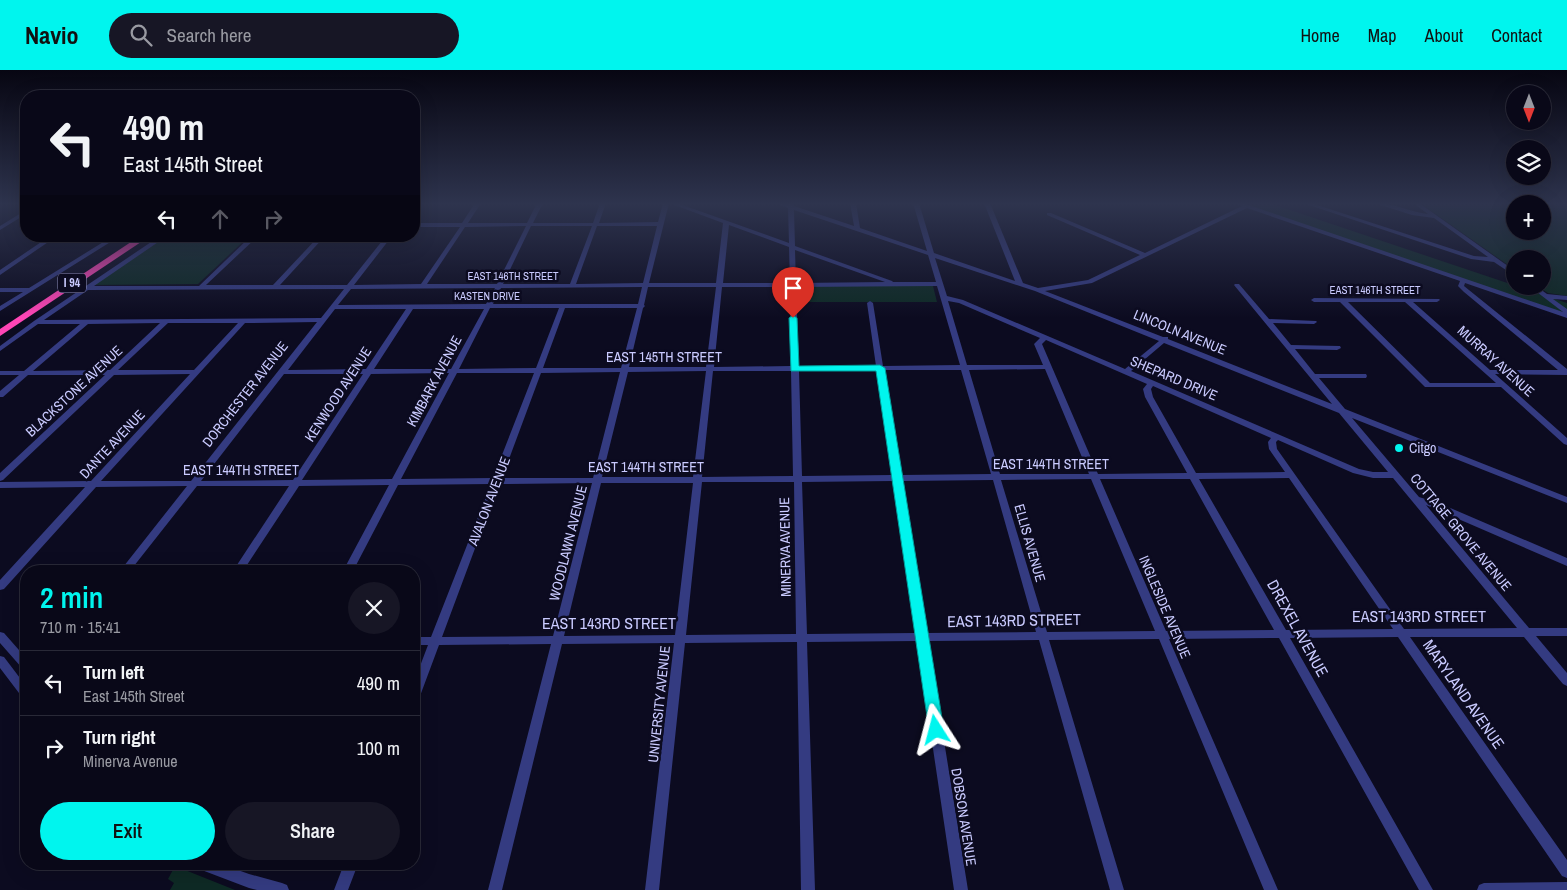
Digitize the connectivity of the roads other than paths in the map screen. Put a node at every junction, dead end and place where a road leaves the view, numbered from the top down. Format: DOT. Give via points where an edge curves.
graph roads {
  1 [pos="453,241"];
  2 [pos="521,241"];
  3 [pos="589,241"];
  4 [pos="657,241"];
  5 [pos="724,241"];
  6 [pos="778,241"];
  7 [pos="792,241"];
  8 [pos="895,241"];
  9 [pos="927,241"];
  10 [pos="1002,241"];
  11 [pos="1113,241"];
  12 [pos="1174,241"];
  13 [pos="1349,241"];
  14 [pos="1422,241"];
  15 [pos="1470,241"];
  16 [pos="45,242"];
  17 [pos="107,242"];
  18 [pos="123,242"];
  19 [pos="137,242"];
  20 [pos="155,242"];
  21 [pos="249,242"];
  22 [pos="316,242"];
  23 [pos="384,242"];
  24 [pos="792,246"];
  25 [pos="931,254"];
  26 [pos="1145,255"];
  27 [pos="1496,260"];
  28 [pos="1506,267"];
  29 [pos="0,273"];
  30 [pos="1463,281"];
  31 [pos="895,284"];
  32 [pos="940,284"];
  33 [pos="1020,284"];
  34 [pos="647,285"];
  35 [pos="719,285"];
  36 [pos="792,285"];
  37 [pos="423,286"];
  38 [pos="499,286"];
  39 [pos="572,286"];
  40 [pos="1237,286"];
  41 [pos="202,287"];
  42 [pos="275,287"];
  43 [pos="349,287"];
  44 [pos="86,288"];
  45 [pos="0,290"];
  46 [pos="30,290"];
  47 [pos="1037,290"];
  48 [pos="1545,296"];
  49 [pos="944,298"];
  50 [pos="1567,298"];
  51 [pos="1314,300"];
  52 [pos="1342,300"];
  53 [pos="1408,300"];
  54 [pos="1437,300"];
  55 [pos="870,304"];
  56 [pos="488,306"];
  57 [pos="563,306"];
  58 [pos="642,306"];
  59 [pos="333,307"];
  60 [pos="411,307"];
  61 [pos="0,309"];
  62 [pos="1567,312"];
  63 [pos="1567,316"];
  64 [pos="244,320"];
  65 [pos="323,320"];
  66 [pos="88,321"];
  67 [pos="166,321"];
  68 [pos="36,322"];
  69 [pos="1268,322"];
  70 [pos="1314,322"];
  71 [pos="0,324"];
  72 [pos="0,333"];
  73 [pos="1045,337"];
  74 [pos="1165,339"];
  75 [pos="1290,348"];
  76 [pos="1338,348"];
  77 [pos="0,349"];
  78 [pos="1047,367"];
  79 [pos="794,368"];
  80 [pos="880,368"];
  81 [pos="964,368"];
  82 [pos="710,369"];
  83 [pos="539,370"];
  84 [pos="626,370"];
  85 [pos="369,371"];
  86 [pos="453,371"];
  87 [pos="112,372"];
  88 [pos="197,372"];
  89 [pos="282,372"];
  90 [pos="1125,372"];
  91 [pos="1489,372"];
  92 [pos="1566,372"];
  93 [pos="0,373"];
  94 [pos="26,373"];
  95 [pos="1314,376"];
  96 [pos="1362,376"];
  97 [pos="1151,383"];
  98 [pos="1504,385"];
  99 [pos="0,395"];
  100 [pos="1340,409"];
  101 [pos="1373,422"];
  102 [pos="1356,428"];
  103 [pos="1276,437"];
  104 [pos="1567,442"];
  105 [pos="1194,476"];
  106 [pos="1292,476"];
  107 [pos="1396,476"];
  108 [pos="1094,477"];
  109 [pos="0,478"];
  110 [pos="897,478"];
  111 [pos="996,478"];
  112 [pos="797,479"];
  113 [pos="698,480"];
  114 [pos="497,481"];
  115 [pos="598,481"];
  116 [pos="394,482"];
  117 [pos="296,483"];
  118 [pos="93,484"];
  119 [pos="194,484"];
  120 [pos="0,485"];
  121 [pos="1416,499"];
  122 [pos="1567,500"];
  123 [pos="1567,562"];
  124 [pos="130,565"];
  125 [pos="242,565"];
  126 [pos="351,565"];
  127 [pos="0,586"];
  128 [pos="1526,632"];
  129 [pos="1567,632"];
  130 [pos="1402,633"];
  131 [pos="1282,634"];
  132 [pos="1162,635"];
  133 [pos="0,636"];
  134 [pos="1042,636"];
  135 [pos="922,637"];
  136 [pos="801,638"];
  137 [pos="680,639"];
  138 [pos="558,640"];
  139 [pos="420,641"];
  140 [pos="435,641"];
  141 [pos="20,658"];
  142 [pos="0,660"];
  143 [pos="420,680"];
  144 [pos="1567,681"];
  145 [pos="20,682"];
  146 [pos="221,870"];
  147 [pos="348,870"];
  148 [pos="1567,871"];
  149 [pos="275,889"];
  150 [pos="1567,889"];
  151 [pos="341,890"];
  152 [pos="495,890"];
  153 [pos="652,890"];
  154 [pos="808,890"];
  155 [pos="962,890"];
  156 [pos="1117,890"];
  157 [pos="1271,890"];
  158 [pos="1426,890"];
  159 [pos="1484,890"];
  1 -- 37 [label="street"];
  2 -- 38 [label="street, KIMBARK AVENUE"];
  3 -- 39 [label="street"];
  4 -- 34 [label="street, WOODLAWN AVENUE"];
  5 -- 35 [label="street, UNIVERSITY AVENUE"];
  6 -- 24 [label="street"];
  7 -- 24 [label="street, MINERVA AVENUE"];
  8 -- 25 [label="street, LINCOLN AVENUE"];
  9 -- 25 [label="street, ELLIS AVENUE"];
  10 -- 33 [label="street"];
  11 -- 26 [label="street"];
  12 -- 26 [label="street"];
  13 -- 30 [label="street"];
  14 -- 27 [label="street" via="1467,256"];
  15 -- 27 [label="street"];
  16 -- 29 [label="street"];
  17 -- 46 [label="street"];
  18 -- 71 [label="highway, I 94"];
  19 -- 72 [label="highway, I 94"];
  20 -- 44 [label="street"];
  21 -- 41 [label="street"];
  22 -- 42 [label="street"];
  23 -- 43 [label="street, DORCHESTER AVENUE"];
  24 -- 31 [label="street"];
  24 -- 36 [label="street, MINERVA AVENUE"];
  25 -- 32 [label="street, ELLIS AVENUE"];
  25 -- 33 [label="street, LINCOLN AVENUE"];
  26 -- 47 [label="street" via="1090,282"];
  27 -- 28 [label="street"];
  30 -- 63 [label="street"];
  30 -- 92 [label="street" via="1461,286 1466,291"];
  31 -- 32 [label="street, EAST 146TH STREET"];
  31 -- 36 [label="street, EAST 146TH STREET"];
  32 -- 49 [label="street, ELLIS AVENUE"];
  33 -- 47 [label="street, LINCOLN AVENUE"];
  34 -- 35 [label="street, EAST 146TH STREET"];
  34 -- 39 [label="street, EAST 146TH STREET"];
  34 -- 58 [label="street, WOODLAWN AVENUE"];
  35 -- 36 [label="street, EAST 146TH STREET"];
  35 -- 82 [label="street, UNIVERSITY AVENUE"];
  36 -- 79 [label="street, MINERVA AVENUE"];
  37 -- 38 [label="street, EAST 146TH STREET"];
  37 -- 43 [label="street, EAST 146TH STREET"];
  38 -- 39 [label="street, EAST 146TH STREET"];
  38 -- 56 [label="street, KIMBARK AVENUE"];
  40 -- 69 [label="street, COTTAGE GROVE AVENUE"];
  41 -- 42 [label="street, EAST 146TH STREET"];
  41 -- 44 [label="street, EAST 146TH STREET"];
  42 -- 43 [label="street, EAST 146TH STREET"];
  43 -- 59 [label="street, DORCHESTER AVENUE"];
  44 -- 68 [label="street"];
  45 -- 46 [label="street"];
  46 -- 61 [label="street"];
  47 -- 74 [label="street, LINCOLN AVENUE"];
  48 -- 50 [label="street"];
  48 -- 62 [label="street"];
  49 -- 73 [label="street, SHEPARD DRIVE" via="961,301"];
  49 -- 81 [label="street, ELLIS AVENUE"];
  51 -- 52 [label="street, EAST 146TH STREET"];
  52 -- 53 [label="street, EAST 146TH STREET"];
  52 -- 98 [label="street" via="1428,385"];
  53 -- 54 [label="street, EAST 146TH STREET"];
  53 -- 91 [label="street, MURRAY AVENUE"];
  55 -- 80 [label="street, DOBSON AVENUE"];
  56 -- 57 [label="street, KASTEN DRIVE"];
  56 -- 60 [label="street, KASTEN DRIVE"];
  56 -- 86 [label="street, KIMBARK AVENUE"];
  57 -- 58 [label="street, KASTEN DRIVE"];
  57 -- 83 [label="street, AVALON AVENUE"];
  58 -- 84 [label="street, WOODLAWN AVENUE"];
  59 -- 60 [label="street, KASTEN DRIVE"];
  59 -- 65 [label="street, DORCHESTER AVENUE"];
  60 -- 85 [label="street, KENWOOD AVENUE"];
  64 -- 65 [label="street"];
  64 -- 67 [label="street"];
  64 -- 88 [label="street, DANTE AVENUE"];
  65 -- 89 [label="street, DORCHESTER AVENUE"];
  66 -- 67 [label="street"];
  66 -- 68 [label="street"];
  66 -- 94 [label="street"];
  67 -- 87 [label="street, BLACKSTONE AVENUE"];
  68 -- 77 [label="street"];
  69 -- 70 [label="street"];
  69 -- 75 [label="street, COTTAGE GROVE AVENUE"];
  73 -- 78 [label="street, INGLESIDE AVENUE" via="1038,344"];
  73 -- 90 [label="street, SHEPARD DRIVE"];
  74 -- 90 [label="street"];
  74 -- 100 [label="street, LINCOLN AVENUE"];
  75 -- 76 [label="street"];
  75 -- 95 [label="street, COTTAGE GROVE AVENUE"];
  78 -- 81 [label="street, EAST 145TH STREET"];
  78 -- 108 [label="street, INGLESIDE AVENUE"];
  79 -- 80 [label="street, EAST 145TH STREET"];
  79 -- 82 [label="street, EAST 145TH STREET"];
  79 -- 112 [label="street, MINERVA AVENUE"];
  80 -- 81 [label="street, EAST 145TH STREET"];
  80 -- 110 [label="street, DOBSON AVENUE"];
  81 -- 111 [label="street, ELLIS AVENUE"];
  82 -- 84 [label="street, EAST 145TH STREET"];
  82 -- 113 [label="street, UNIVERSITY AVENUE"];
  83 -- 84 [label="street, EAST 145TH STREET"];
  83 -- 86 [label="street, EAST 145TH STREET"];
  83 -- 114 [label="street, AVALON AVENUE"];
  84 -- 115 [label="street, WOODLAWN AVENUE"];
  85 -- 86 [label="street, EAST 145TH STREET"];
  85 -- 89 [label="street, EAST 145TH STREET"];
  85 -- 117 [label="street, KENWOOD AVENUE"];
  86 -- 116 [label="street, KIMBARK AVENUE"];
  87 -- 88 [label="street"];
  87 -- 94 [label="street"];
  87 -- 109 [label="street, BLACKSTONE AVENUE"];
  88 -- 118 [label="street, DANTE AVENUE"];
  89 -- 119 [label="street, DORCHESTER AVENUE"];
  90 -- 97 [label="street, SHEPARD DRIVE"];
  91 -- 92 [label="street"];
  91 -- 98 [label="street, MURRAY AVENUE"];
  93 -- 94 [label="street"];
  94 -- 99 [label="street"];
  95 -- 96 [label="street"];
  95 -- 100 [label="street, COTTAGE GROVE AVENUE"];
  97 -- 103 [label="street, SHEPARD DRIVE"];
  97 -- 105 [label="street, DREXEL AVENUE" via="1147,393"];
  98 -- 104 [label="street, MURRAY AVENUE"];
  100 -- 101 [label="street, LINCOLN AVENUE"];
  100 -- 102 [label="street, COTTAGE GROVE AVENUE"];
  101 -- 102 [label="street"];
  101 -- 122 [label="street, LINCOLN AVENUE"];
  102 -- 107 [label="street, COTTAGE GROVE AVENUE"];
  103 -- 106 [label="street, MARYLAND AVENUE" via="1272,442 1273,449"];
  103 -- 107 [label="street, SHEPARD DRIVE" via="1356,471"];
  105 -- 106 [label="street, EAST 144TH STREET"];
  105 -- 108 [label="street, EAST 144TH STREET"];
  105 -- 131 [label="street, DREXEL AVENUE"];
  106 -- 130 [label="street, MARYLAND AVENUE"];
  107 -- 121 [label="street, COTTAGE GROVE AVENUE"];
  108 -- 111 [label="street, EAST 144TH STREET"];
  108 -- 132 [label="street, INGLESIDE AVENUE"];
  110 -- 111 [label="street, EAST 144TH STREET"];
  110 -- 112 [label="street, EAST 144TH STREET"];
  110 -- 135 [label="street, DOBSON AVENUE"];
  111 -- 134 [label="street, ELLIS AVENUE"];
  112 -- 113 [label="street, EAST 144TH STREET"];
  112 -- 136 [label="street, MINERVA AVENUE"];
  113 -- 115 [label="street, EAST 144TH STREET"];
  113 -- 137 [label="street, UNIVERSITY AVENUE"];
  114 -- 115 [label="street, EAST 144TH STREET"];
  114 -- 116 [label="street, EAST 144TH STREET"];
  114 -- 140 [label="street, AVALON AVENUE"];
  115 -- 138 [label="street, WOODLAWN AVENUE"];
  116 -- 117 [label="street, EAST 144TH STREET"];
  116 -- 126 [label="street, KIMBARK AVENUE"];
  117 -- 119 [label="street, EAST 144TH STREET"];
  117 -- 125 [label="street, KENWOOD AVENUE"];
  118 -- 119 [label="street, EAST 144TH STREET"];
  118 -- 120 [label="street, EAST 144TH STREET"];
  118 -- 127 [label="street, DANTE AVENUE"];
  119 -- 124 [label="street, DORCHESTER AVENUE"];
  121 -- 123 [label="street"];
  121 -- 128 [label="street, COTTAGE GROVE AVENUE"];
  128 -- 129 [label="street, EAST 143RD STREET"];
  128 -- 130 [label="street, EAST 143RD STREET"];
  128 -- 144 [label="street, COTTAGE GROVE AVENUE"];
  130 -- 131 [label="street, EAST 143RD STREET"];
  130 -- 148 [label="street, MARYLAND AVENUE"];
  131 -- 132 [label="street, EAST 143RD STREET"];
  131 -- 158 [label="street, DREXEL AVENUE"];
  132 -- 134 [label="street, EAST 143RD STREET"];
  132 -- 157 [label="street, INGLESIDE AVENUE"];
  133 -- 141 [label="street"];
  134 -- 135 [label="street, EAST 143RD STREET"];
  134 -- 156 [label="street, ELLIS AVENUE"];
  135 -- 136 [label="street, EAST 143RD STREET"];
  135 -- 155 [label="street, DOBSON AVENUE"];
  136 -- 137 [label="street, EAST 143RD STREET"];
  136 -- 154 [label="street, MINERVA AVENUE"];
  137 -- 138 [label="street, EAST 143RD STREET"];
  137 -- 153 [label="street, UNIVERSITY AVENUE"];
  138 -- 140 [label="street, EAST 143RD STREET"];
  138 -- 152 [label="street, WOODLAWN AVENUE"];
  139 -- 140 [label="street, EAST 143RD STREET"];
  140 -- 143 [label="street, AVALON AVENUE"];
  142 -- 145 [label="street"];
  146 -- 149 [label="street"];
  147 -- 151 [label="street"];
  150 -- 159 [label="street"];
}
